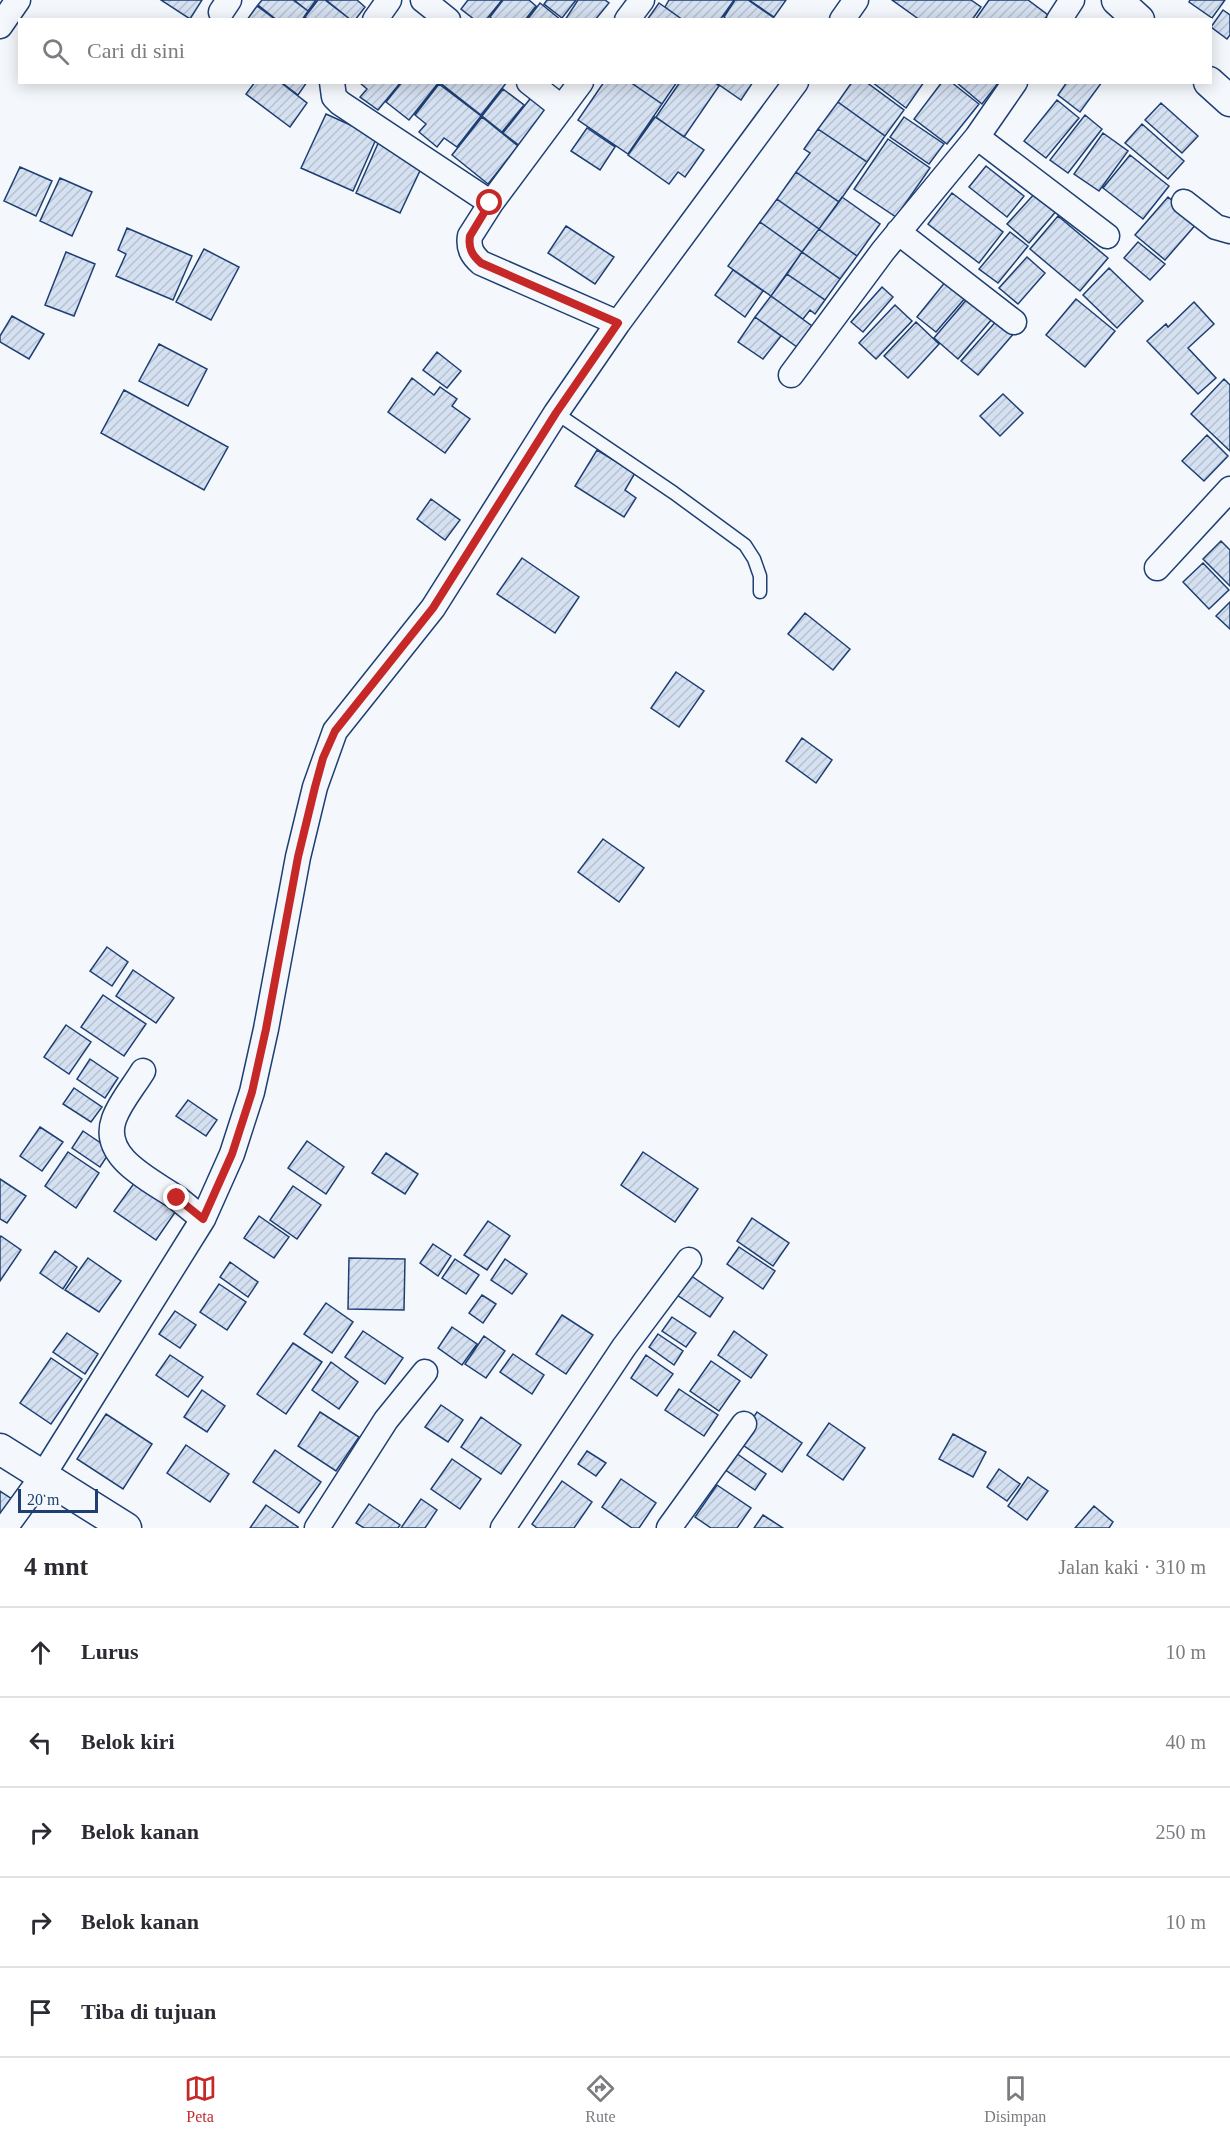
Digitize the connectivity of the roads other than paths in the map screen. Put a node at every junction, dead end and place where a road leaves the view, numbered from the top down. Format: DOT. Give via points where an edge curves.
graph roads {
  1 [pos="18,0"];
  2 [pos="389,0"];
  3 [pos="423,0"];
  4 [pos="856,0"];
  5 [pos="1072,0"];
  6 [pos="1117,0"];
  7 [pos="376,18"];
  8 [pos="446,18"];
  9 [pos="843,18"];
  10 [pos="1060,18"];
  11 [pos="1137,18"];
  12 [pos="0,26"];
  13 [pos="332,84"];
  14 [pos="532,84"];
  15 [pos="579,84"];
  16 [pos="795,84"];
  17 [pos="1014,84"];
  18 [pos="1211,84"];
  19 [pos="1230,101"];
  20 [pos="562,108"];
  21 [pos="977,137"];
  22 [pos="1184,202"];
  23 [pos="490,203"];
  24 [pos="1230,231"];
  25 [pos="898,232"];
  26 [pos="1107,236"];
  27 [pos="1014,322"];
  28 [pos="618,323"];
  29 [pos="791,375"];
  30 [pos="556,413"];
  31 [pos="1230,489"];
  32 [pos="1157,568"];
  33 [pos="760,592"];
  34 [pos="142,1071"];
  35 [pos="203,1219"];
  36 [pos="689,1260"];
  37 [pos="425,1372"];
  38 [pos="744,1424"];
  39 [pos="0,1449"];
  40 [pos="42,1477"];
  41 [pos="5,1528"];
  42 [pos="126,1528"];
  43 [pos="316,1528"];
  44 [pos="502,1528"];
  45 [pos="669,1528"];
  1 -- 12 [label="street"];
  2 -- 7 [label="street"];
  3 -- 8 [label="street"];
  4 -- 9 [label="street"];
  5 -- 10 [label="street"];
  6 -- 11 [label="street"];
  13 -- 23 [label="street" via="334,97 340,103"];
  14 -- 20 [label="street"];
  15 -- 20 [label="street"];
  16 -- 28 [label="street"];
  17 -- 21 [label="street"];
  18 -- 19 [label="street"];
  20 -- 23 [label="street"];
  21 -- 25 [label="street"];
  21 -- 26 [label="street"];
  22 -- 24 [label="street" via="1215,227"];
  23 -- 28 [label="street" via="469,241 473,255 481,263"];
  25 -- 27 [label="street"];
  25 -- 29 [label="street"];
  28 -- 30 [label="street"];
  30 -- 33 [label="lane" via="745,545 760,576"];
  30 -- 35 [label="street" via="433,608 335,731 323,758 298,857 252,1092 232,1154"];
  31 -- 32 [label="street"];
  34 -- 35 [label="street" via="114,1118 114,1143 121,1156 141,1175"];
  35 -- 40 [label="street"];
  36 -- 44 [label="street" via="624,1347"];
  37 -- 43 [label="street" via="386,1420"];
  38 -- 45 [label="street"];
  39 -- 40 [label="street"];
  40 -- 41 [label="street"];
  40 -- 42 [label="street"];
}
